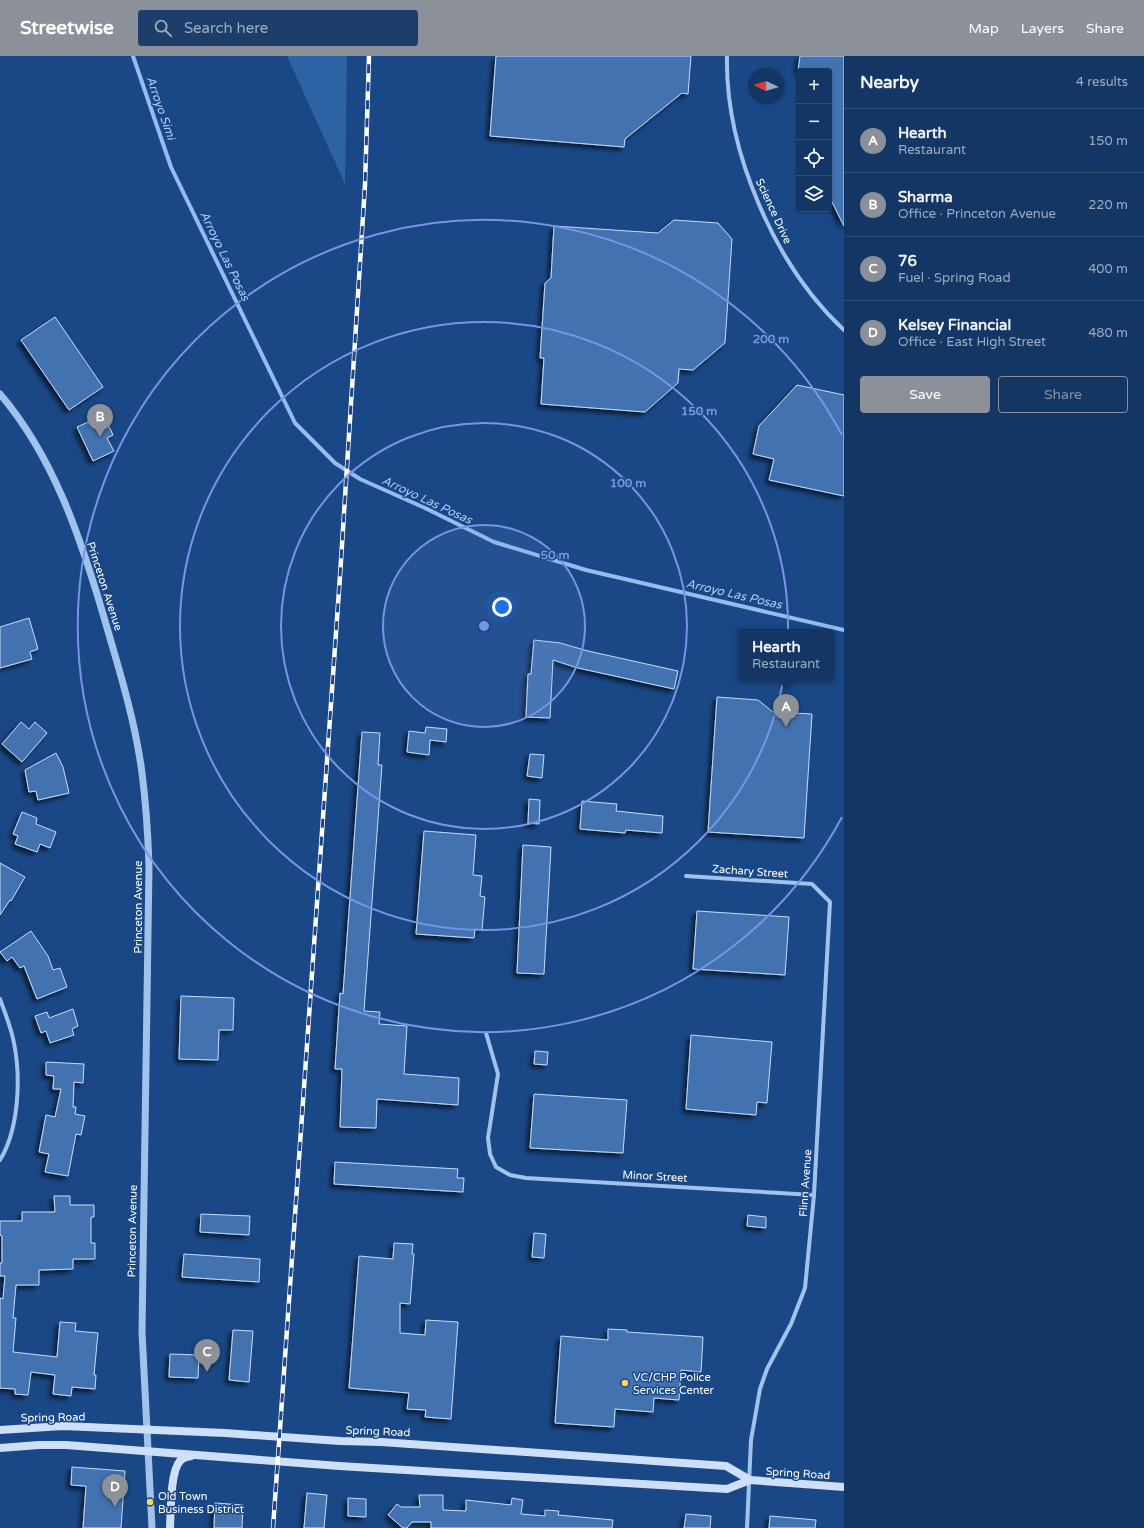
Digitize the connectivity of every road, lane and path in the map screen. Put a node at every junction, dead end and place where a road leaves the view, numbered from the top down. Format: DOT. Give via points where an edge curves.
graph roads {
  1 [pos="727,56"];
  2 [pos="844,330"];
  3 [pos="0,394"];
  4 [pos="686,876"];
  5 [pos="812,884"];
  6 [pos="0,999"];
  7 [pos="486,1033"];
  8 [pos="0,1160"];
  9 [pos="814,1195"];
  10 [pos="0,1430"];
  11 [pos="146,1430"];
  12 [pos="0,1448"];
  13 [pos="148,1450"];
  14 [pos="209,1456"];
  15 [pos="750,1480"];
  16 [pos="844,1487"];
  17 [pos="152,1528"];
  18 [pos="170,1528"];
  19 [pos="747,1528"];
  1 -- 2 [label="street, Science Drive" via="726,77 730,105 743,161 757,201 794,270 833,320"];
  3 -- 11 [label="street, Princeton Avenue" via="35,443 58,486 89,566 118,663 142,771 148,819 149,866 142,1332"];
  4 -- 5 [label="street, Zachary Street"];
  5 -- 9 [label="street, Flinn Avenue" via="830,902"];
  6 -- 8 [label="street" via="14,1044 18,1089 11,1132"];
  7 -- 9 [label="street, Minor Street" via="498,1074 488,1138 490,1154 496,1167 510,1175"];
  9 -- 15 [label="street, Flinn Avenue" via="804,1288 791,1324 760,1389 752,1434"];
  10 -- 11 [label="main road, Spring Road" via="63,1426"];
  11 -- 13 [label="street, Princeton Avenue"];
  11 -- 15 [label="main road, Spring Road" via="381,1442 726,1466"];
  12 -- 13 [label="main road, Spring Road" via="39,1445"];
  13 -- 14 [label="main road, Spring Road"];
  13 -- 17 [label="street, Princeton Avenue"];
  14 -- 15 [label="main road, Spring Road" via="727,1489"];
  14 -- 18 [label="main road" via="184,1457 175,1470"];
  15 -- 16 [label="main road, Spring Road"];
  15 -- 19 [label="street, Flinn Avenue"];
}
